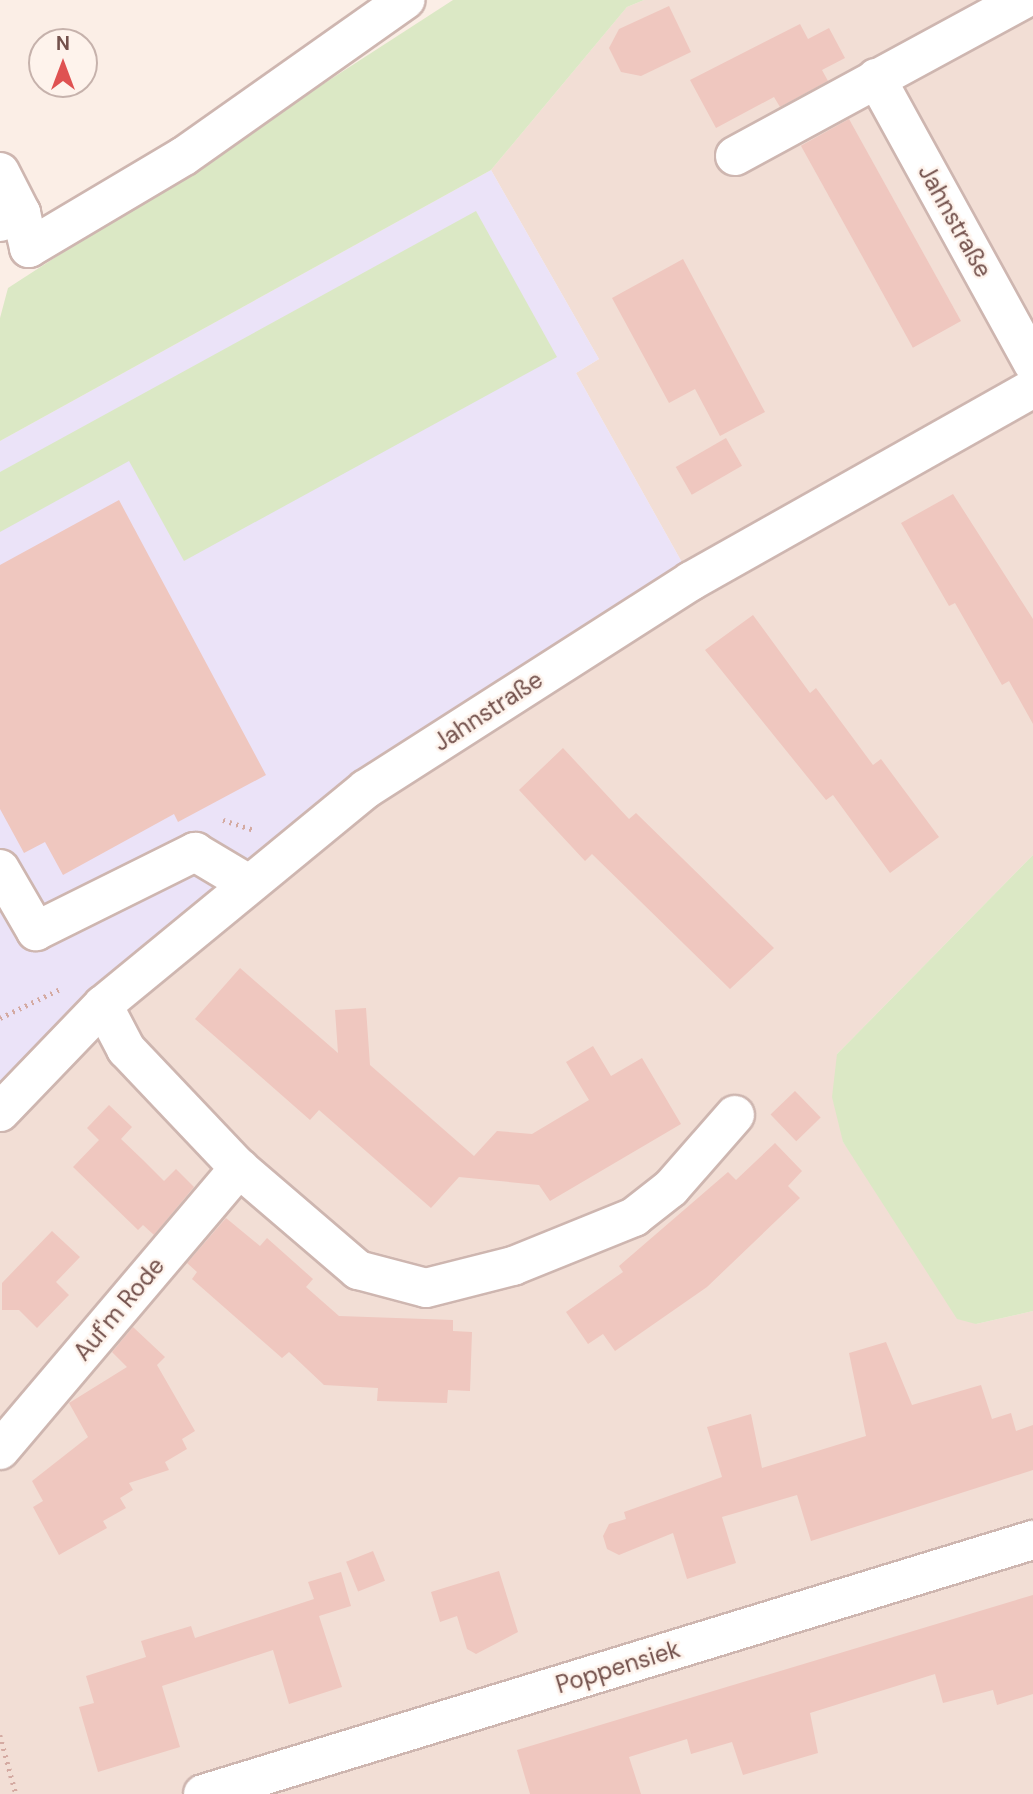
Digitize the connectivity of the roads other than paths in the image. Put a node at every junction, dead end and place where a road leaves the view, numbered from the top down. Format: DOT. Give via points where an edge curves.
graph roads {
  1 [pos="405,0"];
  2 [pos="1022,0"];
  3 [pos="876,78"];
  4 [pos="734,156"];
  5 [pos="0,172"];
  6 [pos="10,217"];
  7 [pos="1033,364"];
  8 [pos="1033,387"];
  9 [pos="0,869"];
  10 [pos="247,883"];
  11 [pos="89,993"];
  12 [pos="0,1112"];
  13 [pos="734,1115"];
  14 [pos="239,1168"];
  15 [pos="0,1450"];
  16 [pos="1033,1540"];
  17 [pos="202,1794"];
  1 -- 6 [label="street" via="184,156 29,248"];
  2 -- 3 [label="street"];
  3 -- 4 [label="street"];
  3 -- 7 [label="street, Jahnstraße"];
  5 -- 6 [label="street"];
  8 -- 10 [label="street, Jahnstraße" via="680,589 366,789"];
  9 -- 10 [label="street" via="36,931 195,852"];
  10 -- 11 [label="street, Jahnstraße"];
  11 -- 12 [label="street, Jahnstraße"];
  11 -- 14 [label="street" via="126,1049"];
  13 -- 14 [label="street" via="671,1188 634,1217 513,1266 426,1287 358,1270"];
  14 -- 15 [label="street, Auf'm Rode"];
  16 -- 17 [label="street, Poppensiek"];
}
